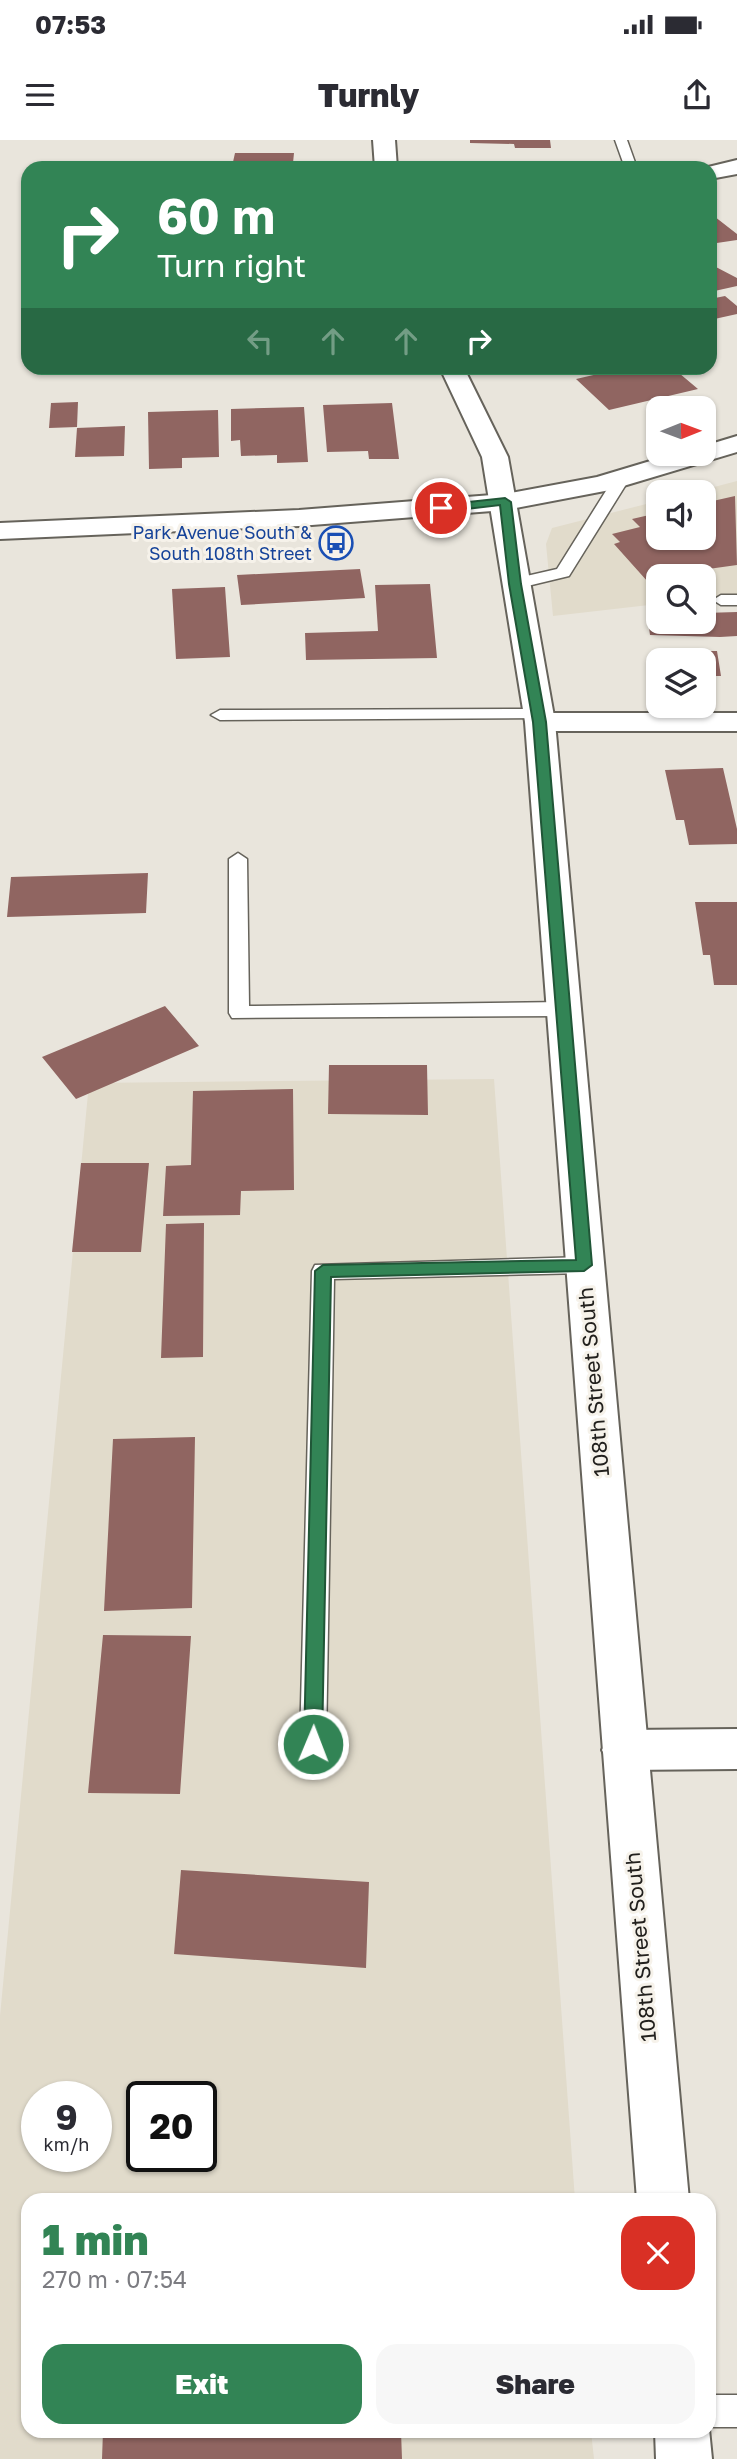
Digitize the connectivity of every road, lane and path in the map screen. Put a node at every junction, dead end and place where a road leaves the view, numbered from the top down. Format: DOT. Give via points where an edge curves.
graph roads {
  1 [pos="384,140"];
  2 [pos="621,140"];
  3 [pos="386,161"];
  4 [pos="628,161"];
  5 [pos="737,167"];
  6 [pos="717,171"];
  7 [pos="455,375"];
  8 [pos="737,444"];
  9 [pos="622,478"];
  10 [pos="505,502"];
  11 [pos="0,531"];
  12 [pos="515,584"];
  13 [pos="220,715"];
  14 [pos="539,718"];
  15 [pos="737,722"];
  16 [pos="238,859"];
  17 [pos="563,1009"];
  18 [pos="584,1265"];
  19 [pos="313,1744"];
  20 [pos="737,1749"];
  21 [pos="625,1750"];
  22 [pos="662,2193"];
  23 [pos="716,2411"];
  24 [pos="737,2411"];
  25 [pos="682,2438"];
  26 [pos="684,2459"];
  1 -- 3 [label="street"];
  2 -- 4 [label="lane"];
  5 -- 6 [label="street"];
  7 -- 10 [label="street, 108th Street South" via="495,457"];
  8 -- 9 [label="street"];
  9 -- 10 [label="street"];
  9 -- 12 [label="lane" via="563,573"];
  10 -- 11 [label="street" via="299,518"];
  10 -- 12 [label="street, 108th Street South"];
  12 -- 14 [label="street, 108th Street South"];
  13 -- 14 [label="lane"];
  14 -- 15 [label="street"];
  14 -- 17 [label="street, 108th Street South"];
  16 -- 17 [label="lane" via="239,1013"];
  17 -- 18 [label="street, 108th Street South"];
  18 -- 19 [label="lane" via="323,1271"];
  18 -- 21 [label="street, 108th Street South"];
  20 -- 21 [label="street"];
  21 -- 22 [label="street, 108th Street South"];
  23 -- 24 [label="lane"];
  25 -- 26 [label="street"];
}
